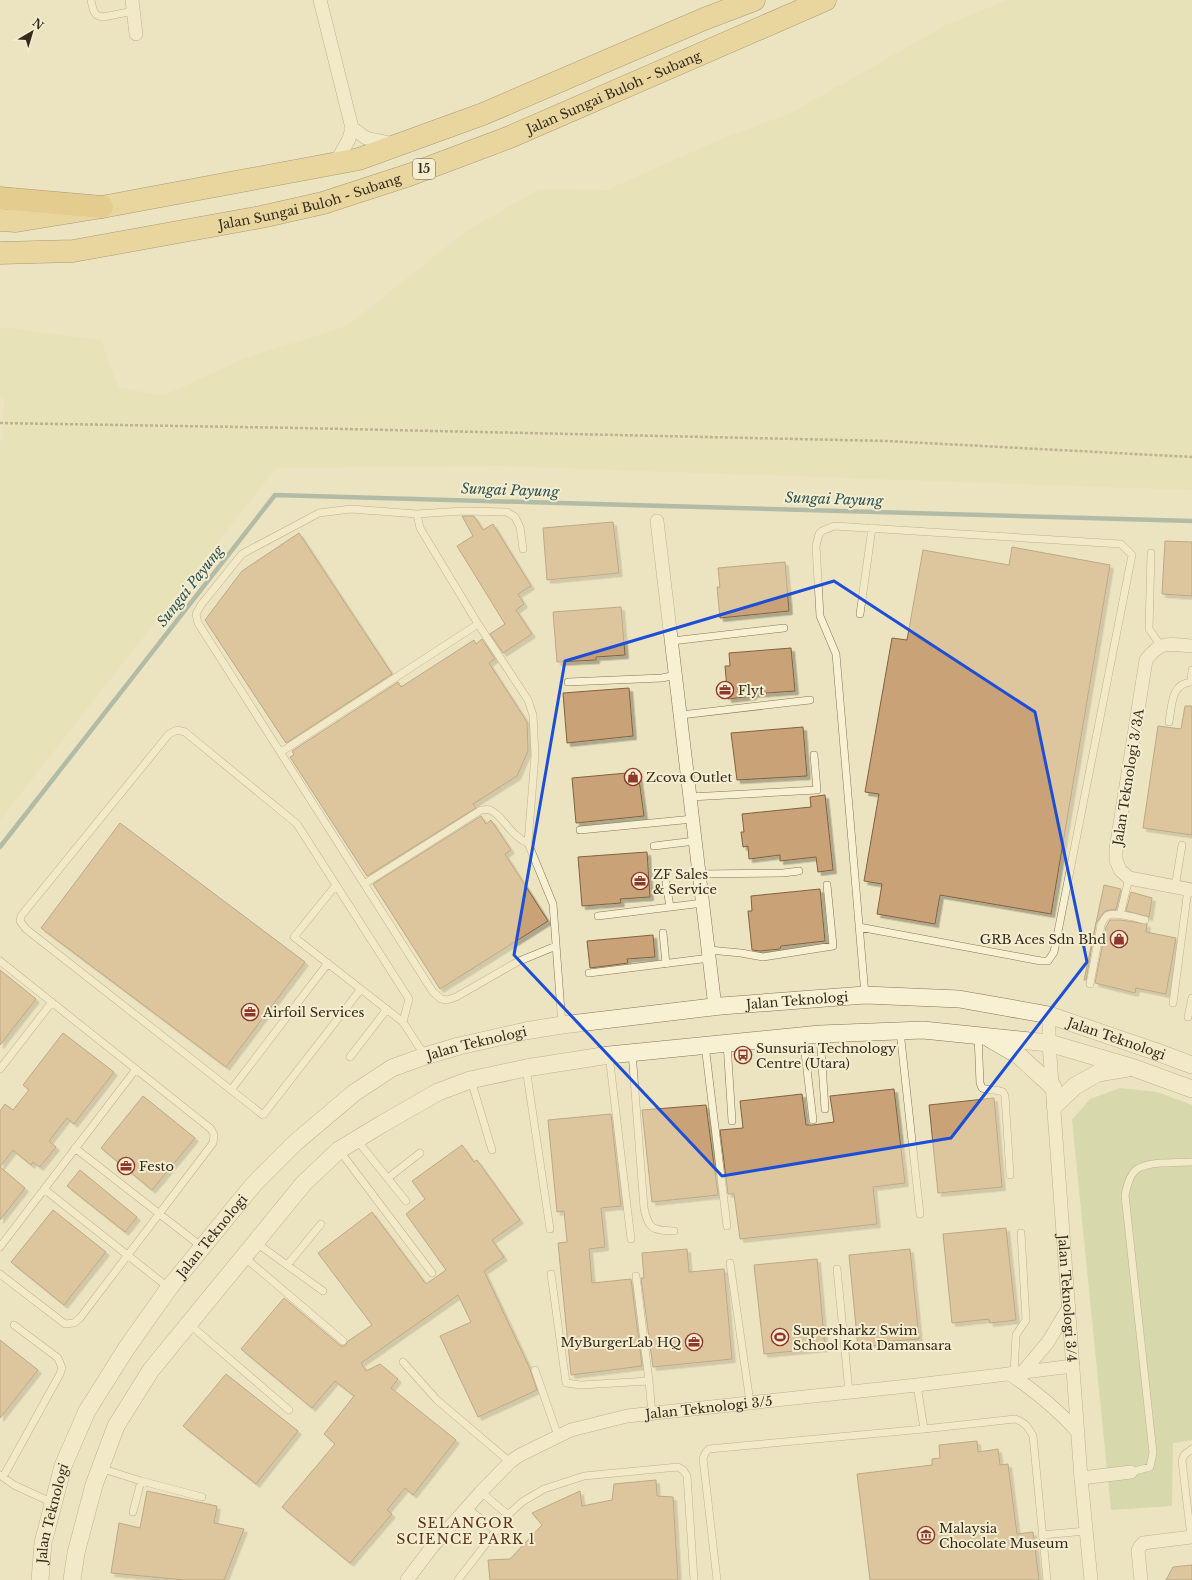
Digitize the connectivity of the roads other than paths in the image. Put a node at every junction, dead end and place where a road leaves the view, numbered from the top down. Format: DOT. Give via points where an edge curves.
graph roads {
  1 [pos="91,0"];
  2 [pos="320,0"];
  3 [pos="754,0"];
  4 [pos="825,0"];
  5 [pos="133,6"];
  6 [pos="136,34"];
  7 [pos="352,128"];
  8 [pos="399,145"];
  9 [pos="318,167"];
  10 [pos="0,198"];
  11 [pos="102,207"];
  12 [pos="0,220"];
  13 [pos="0,253"];
  14 [pos="417,514"];
  15 [pos="657,521"];
  16 [pos="872,528"];
  17 [pos="523,549"];
  18 [pos="1151,553"];
  19 [pos="860,614"];
  20 [pos="478,624"];
  21 [pos="784,628"];
  22 [pos="672,641"];
  23 [pos="1161,646"];
  24 [pos="1192,646"];
  25 [pos="1192,670"];
  26 [pos="676,676"];
  27 [pos="568,682"];
  28 [pos="1191,682"];
  29 [pos="810,700"];
  30 [pos="681,715"];
  31 [pos="1169,722"];
  32 [pos="281,752"];
  33 [pos="814,755"];
  34 [pos="690,797"];
  35 [pos="693,819"];
  36 [pos="580,830"];
  37 [pos="695,841"];
  38 [pos="528,843"];
  39 [pos="1182,844"];
  40 [pos="654,846"];
  41 [pos="799,871"];
  42 [pos="700,874"];
  43 [pos="1129,878"];
  44 [pos="666,883"];
  45 [pos="364,884"];
  46 [pos="336,885"];
  47 [pos="827,885"];
  48 [pos="1175,887"];
  49 [pos="1190,890"];
  50 [pos="702,903"];
  51 [pos="670,907"];
  52 [pos="1120,915"];
  53 [pos="598,916"];
  54 [pos="1145,920"];
  55 [pos="859,927"];
  56 [pos="663,933"];
  57 [pos="556,946"];
  58 [pos="709,954"];
  59 [pos="0,961"];
  60 [pos="328,963"];
  61 [pos="666,964"];
  62 [pos="589,973"];
  63 [pos="1090,984"];
  64 [pos="361,989"];
  65 [pos="865,995"];
  66 [pos="1192,998"];
  67 [pos="52,1002"];
  68 [pos="1173,1003"];
  69 [pos="715,1006"];
  70 [pos="388,1009"];
  71 [pos="1049,1015"];
  72 [pos="1188,1017"];
  73 [pos="403,1022"];
  74 [pos="562,1025"];
  75 [pos="900,1031"];
  76 [pos="820,1034"];
  77 [pos="981,1035"];
  78 [pos="803,1036"];
  79 [pos="727,1043"];
  80 [pos="1049,1043"];
  81 [pos="705,1045"];
  82 [pos="632,1052"];
  83 [pos="609,1055"];
  84 [pos="425,1056"];
  85 [pos="350,1057"];
  86 [pos="1192,1065"];
  87 [pos="526,1068"];
  88 [pos="1134,1068"];
  89 [pos="0,1069"];
  90 [pos="136,1069"];
  91 [pos="470,1080"];
  92 [pos="1053,1087"];
  93 [pos="1192,1089"];
  94 [pos="231,1090"];
  95 [pos="1055,1105"];
  96 [pos="825,1109"];
  97 [pos="813,1120"];
  98 [pos="732,1121"];
  99 [pos="356,1139"];
  100 [pos="75,1148"];
  101 [pos="339,1150"];
  102 [pos="492,1150"];
  103 [pos="420,1153"];
  104 [pos="1192,1162"];
  105 [pos="1010,1175"];
  106 [pos="388,1178"];
  107 [pos="44,1189"];
  108 [pos="406,1201"];
  109 [pos="159,1214"];
  110 [pos="920,1214"];
  111 [pos="321,1224"];
  112 [pos="727,1226"];
  113 [pos="550,1229"];
  114 [pos="674,1231"];
  115 [pos="1021,1233"];
  116 [pos="631,1239"];
  117 [pos="255,1242"];
  118 [pos="0,1247"];
  119 [pos="202,1247"];
  120 [pos="128,1255"];
  121 [pos="243,1256"];
  122 [pos="730,1263"];
  123 [pos="288,1264"];
  124 [pos="837,1269"];
  125 [pos="432,1273"];
  126 [pos="0,1274"];
  127 [pos="551,1274"];
  128 [pos="636,1276"];
  129 [pos="169,1288"];
  130 [pos="323,1291"];
  131 [pos="1069,1306"];
  132 [pos="188,1324"];
  133 [pos="14,1325"];
  134 [pos="343,1341"];
  135 [pos="403,1362"];
  136 [pos="1073,1366"];
  137 [pos="535,1370"];
  138 [pos="1015,1373"];
  139 [pos="649,1381"];
  140 [pos="917,1385"];
  141 [pos="850,1392"];
  142 [pos="750,1402"];
  143 [pos="289,1410"];
  144 [pos="652,1414"];
  145 [pos="924,1429"];
  146 [pos="1078,1432"];
  147 [pos="558,1436"];
  148 [pos="1192,1449"];
  149 [pos="510,1462"];
  150 [pos="100,1468"];
  151 [pos="1131,1472"];
  152 [pos="2,1476"];
  153 [pos="1081,1478"];
  154 [pos="141,1481"];
  155 [pos="480,1492"];
  156 [pos="202,1497"];
  157 [pos="53,1503"];
  158 [pos="467,1508"];
  159 [pos="133,1512"];
  160 [pos="508,1516"];
  161 [pos="1086,1531"];
  162 [pos="496,1532"];
  163 [pos="1042,1535"];
  164 [pos="1192,1537"];
  165 [pos="40,1580"];
  166 [pos="72,1580"];
  167 [pos="407,1580"];
  168 [pos="458,1580"];
  169 [pos="694,1580"];
  170 [pos="717,1580"];
  171 [pos="1047,1580"];
  172 [pos="1091,1580"];
  173 [pos="1141,1580"];
  1 -- 5 [label="lane" via="93,10 99,17"];
  2 -- 7 [label="street"];
  3 -- 8 [label="highway, 15" via="483,114"];
  4 -- 13 [label="highway, Jalan Sungai Buloh - Subang / 15" via="510,137 409,175 323,203 261,217 73,251"];
  5 -- 6 [label="street"];
  7 -- 8 [label="street" via="366,138"];
  7 -- 9 [label="street" via="339,157"];
  8 -- 9 [label="highway, 15" via="358,159"];
  9 -- 11 [label="highway, 15"];
  10 -- 11 [label="highway"];
  11 -- 12 [label="highway, 15" via="16,221"];
  14 -- 17 [label="lane" via="463,510 507,512 515,517 520,527"];
  14 -- 20 [label="lane" via="420,528"];
  14 -- 32 [label="lane" via="350,509 319,513 242,554 201,605 196,614 198,623"];
  15 -- 22 [label="street"];
  16 -- 19 [label="lane"];
  16 -- 55 [label="lane" via="834,526 819,534 816,546 820,616 836,654"];
  16 -- 55 [label="lane" via="1121,544 1132,556 1054,952 1048,961"];
  18 -- 23 [label="lane" via="1149,629"];
  20 -- 32 [label="lane"];
  20 -- 38 [label="lane" via="528,700 533,715 535,755"];
  21 -- 22 [label="lane"];
  22 -- 26 [label="street"];
  23 -- 24 [label="street"];
  23 -- 43 [label="street, Jalan Teknologi 3/3A" via="1146,660 1116,849 1116,860 1120,870"];
  25 -- 28 [label="lane"];
  26 -- 27 [label="lane"];
  26 -- 30 [label="street"];
  28 -- 31 [label="lane" via="1183,683 1175,691"];
  29 -- 30 [label="lane"];
  30 -- 34 [label="street"];
  32 -- 45 [label="lane"];
  33 -- 34 [label="lane" via="817,790"];
  34 -- 35 [label="street"];
  35 -- 36 [label="lane"];
  35 -- 37 [label="street"];
  37 -- 40 [label="lane"];
  37 -- 42 [label="street"];
  38 -- 45 [label="lane" via="516,836 495,813 481,810"];
  38 -- 57 [label="lane" via="553,904"];
  39 -- 48 [label="lane"];
  41 -- 42 [label="lane"];
  42 -- 50 [label="street"];
  43 -- 48 [label="street"];
  43 -- 52 [label="lane"];
  44 -- 51 [label="lane"];
  45 -- 57 [label="lane" via="433,992 441,999 456,997 517,962"];
  46 -- 60 [label="lane" via="294,937"];
  46 -- 73 [label="lane" via="409,999"];
  46 -- 94 [label="lane" via="297,824 185,732 177,730 169,734 21,916 20,921 26,929"];
  47 -- 58 [label="lane" via="832,946 763,957 742,953"];
  48 -- 49 [label="street"];
  49 -- 68 [label="lane"];
  50 -- 51 [label="lane"];
  50 -- 58 [label="street"];
  51 -- 53 [label="lane"];
  52 -- 54 [label="lane"];
  52 -- 63 [label="lane" via="1110,914 1104,918"];
  55 -- 65 [label="lane"];
  56 -- 61 [label="lane"];
  57 -- 74 [label="lane"];
  58 -- 61 [label="lane"];
  58 -- 69 [label="street"];
  59 -- 67 [label="lane"];
  60 -- 64 [label="lane"];
  60 -- 94 [label="lane"];
  61 -- 62 [label="lane"];
  64 -- 70 [label="lane"];
  64 -- 94 [label="lane" via="263,1115"];
  65 -- 69 [label="street, Jalan Teknologi"];
  65 -- 71 [label="street, Jalan Teknologi" via="959,999"];
  66 -- 72 [label="lane"];
  67 -- 89 [label="lane"];
  67 -- 90 [label="lane"];
  69 -- 74 [label="street, Jalan Teknologi"];
  70 -- 73 [label="lane"];
  70 -- 85 [label="lane"];
  71 -- 80 [label="street, Jalan Teknologi 3/4"];
  71 -- 86 [label="street, Jalan Teknologi"];
  73 -- 84 [label="lane"];
  74 -- 84 [label="street, Jalan Teknologi" via="525,1031"];
  75 -- 76 [label="street, Jalan Teknologi"];
  75 -- 77 [label="street, Jalan Teknologi" via="923,1030"];
  75 -- 110 [label="lane"];
  76 -- 78 [label="street, Jalan Teknologi"];
  76 -- 96 [label="lane"];
  77 -- 80 [label="street, Jalan Teknologi"];
  77 -- 92 [label="street" via="1018,1055"];
  77 -- 105 [label="lane" via="980,1083 982,1088 999,1090 1005,1096"];
  78 -- 79 [label="street, Jalan Teknologi"];
  78 -- 97 [label="lane"];
  79 -- 81 [label="street, Jalan Teknologi"];
  79 -- 98 [label="lane"];
  80 -- 88 [label="street, Jalan Teknologi"];
  80 -- 92 [label="street, Jalan Teknologi 3/4"];
  81 -- 82 [label="street, Jalan Teknologi"];
  81 -- 112 [label="lane"];
  82 -- 83 [label="street, Jalan Teknologi"];
  82 -- 114 [label="lane" via="647,1222 657,1230"];
  83 -- 87 [label="street, Jalan Teknologi"];
  83 -- 116 [label="lane"];
  84 -- 119 [label="street, Jalan Teknologi" via="392,1068 354,1093 296,1142 254,1184"];
  87 -- 91 [label="street, Jalan Teknologi"];
  87 -- 113 [label="lane"];
  88 -- 93 [label="street, Jalan Teknologi"];
  88 -- 95 [label="street" via="1098,1073 1075,1086"];
  90 -- 100 [label="lane"];
  90 -- 109 [label="lane" via="212,1129 214,1135 213,1143"];
  91 -- 99 [label="street, Jalan Teknologi" via="438,1092"];
  91 -- 102 [label="lane"];
  92 -- 95 [label="street, Jalan Teknologi 3/4"];
  95 -- 131 [label="street, Jalan Teknologi 3/4"];
  99 -- 101 [label="street, Jalan Teknologi"];
  99 -- 106 [label="lane"];
  100 -- 107 [label="lane"];
  100 -- 109 [label="lane"];
  101 -- 117 [label="street, Jalan Teknologi" via="304,1183"];
  101 -- 125 [label="lane"];
  103 -- 106 [label="lane"];
  104 -- 151 [label="lane" via="1145,1164 1131,1175 1125,1195 1153,1453 1150,1467"];
  106 -- 108 [label="lane"];
  107 -- 118 [label="lane"];
  107 -- 120 [label="lane"];
  109 -- 119 [label="lane"];
  109 -- 120 [label="lane"];
  111 -- 123 [label="lane"];
  115 -- 138 [label="lane" via="1026,1320 1016,1335"];
  117 -- 121 [label="street, Jalan Teknologi"];
  117 -- 123 [label="lane"];
  119 -- 129 [label="street, Jalan Teknologi"];
  120 -- 126 [label="lane" via="74,1323 65,1324"];
  120 -- 129 [label="lane"];
  121 -- 132 [label="street, Jalan Teknologi"];
  121 -- 134 [label="lane"];
  122 -- 142 [label="lane"];
  123 -- 130 [label="lane"];
  124 -- 141 [label="lane"];
  127 -- 139 [label="lane" via="566,1384"];
  128 -- 139 [label="lane"];
  129 -- 157 [label="street, Jalan Teknologi" via="87,1411 63,1466"];
  131 -- 136 [label="street, Jalan Teknologi 3/4"];
  131 -- 138 [label="street" via="1048,1342"];
  132 -- 143 [label="lane"];
  132 -- 150 [label="street, Jalan Teknologi" via="150,1370 116,1426"];
  133 -- 152 [label="lane" via="58,1358 62,1368"];
  135 -- 149 [label="lane" via="437,1400"];
  136 -- 138 [label="street, Jalan Teknologi 3/5"];
  136 -- 146 [label="street, Jalan Teknologi 3/4"];
  137 -- 147 [label="lane"];
  138 -- 140 [label="street, Jalan Teknologi 3/5"];
  138 -- 146 [label="street"];
  139 -- 144 [label="lane"];
  140 -- 141 [label="street, Jalan Teknologi 3/5"];
  140 -- 145 [label="lane"];
  141 -- 142 [label="street, Jalan Teknologi 3/5"];
  142 -- 144 [label="street, Jalan Teknologi 3/5"];
  144 -- 147 [label="street, Jalan Teknologi 3/5" via="627,1416 571,1430"];
  145 -- 163 [label="lane" via="1015,1419 1022,1421 1033,1436"];
  145 -- 170 [label="lane" via="709,1449 703,1458"];
  146 -- 153 [label="street, Jalan Teknologi 3/4"];
  147 -- 149 [label="street, Jalan Teknologi 3/5"];
  148 -- 164 [label="lane" via="1182,1461"];
  149 -- 155 [label="street, Jalan Teknologi 3/5"];
  150 -- 154 [label="lane"];
  150 -- 166 [label="street, Jalan Teknologi" via="76,1553"];
  151 -- 153 [label="street"];
  152 -- 157 [label="lane" via="14,1485"];
  153 -- 161 [label="street, Jalan Teknologi 3/4"];
  154 -- 156 [label="lane"];
  154 -- 159 [label="lane"];
  155 -- 158 [label="street, Jalan Teknologi 3/5"];
  155 -- 160 [label="lane"];
  157 -- 165 [label="street, Jalan Teknologi" via="43,1543"];
  158 -- 162 [label="lane"];
  158 -- 167 [label="street, Jalan Teknologi 3/5"];
  160 -- 162 [label="lane"];
  160 -- 169 [label="lane" via="522,1502 544,1488 584,1476 678,1467 686,1476"];
  161 -- 163 [label="lane"];
  161 -- 172 [label="street, Jalan Teknologi 3/4"];
  162 -- 168 [label="lane"];
  163 -- 171 [label="lane"];
  164 -- 173 [label="street" via="1143,1543 1138,1552"];
}
